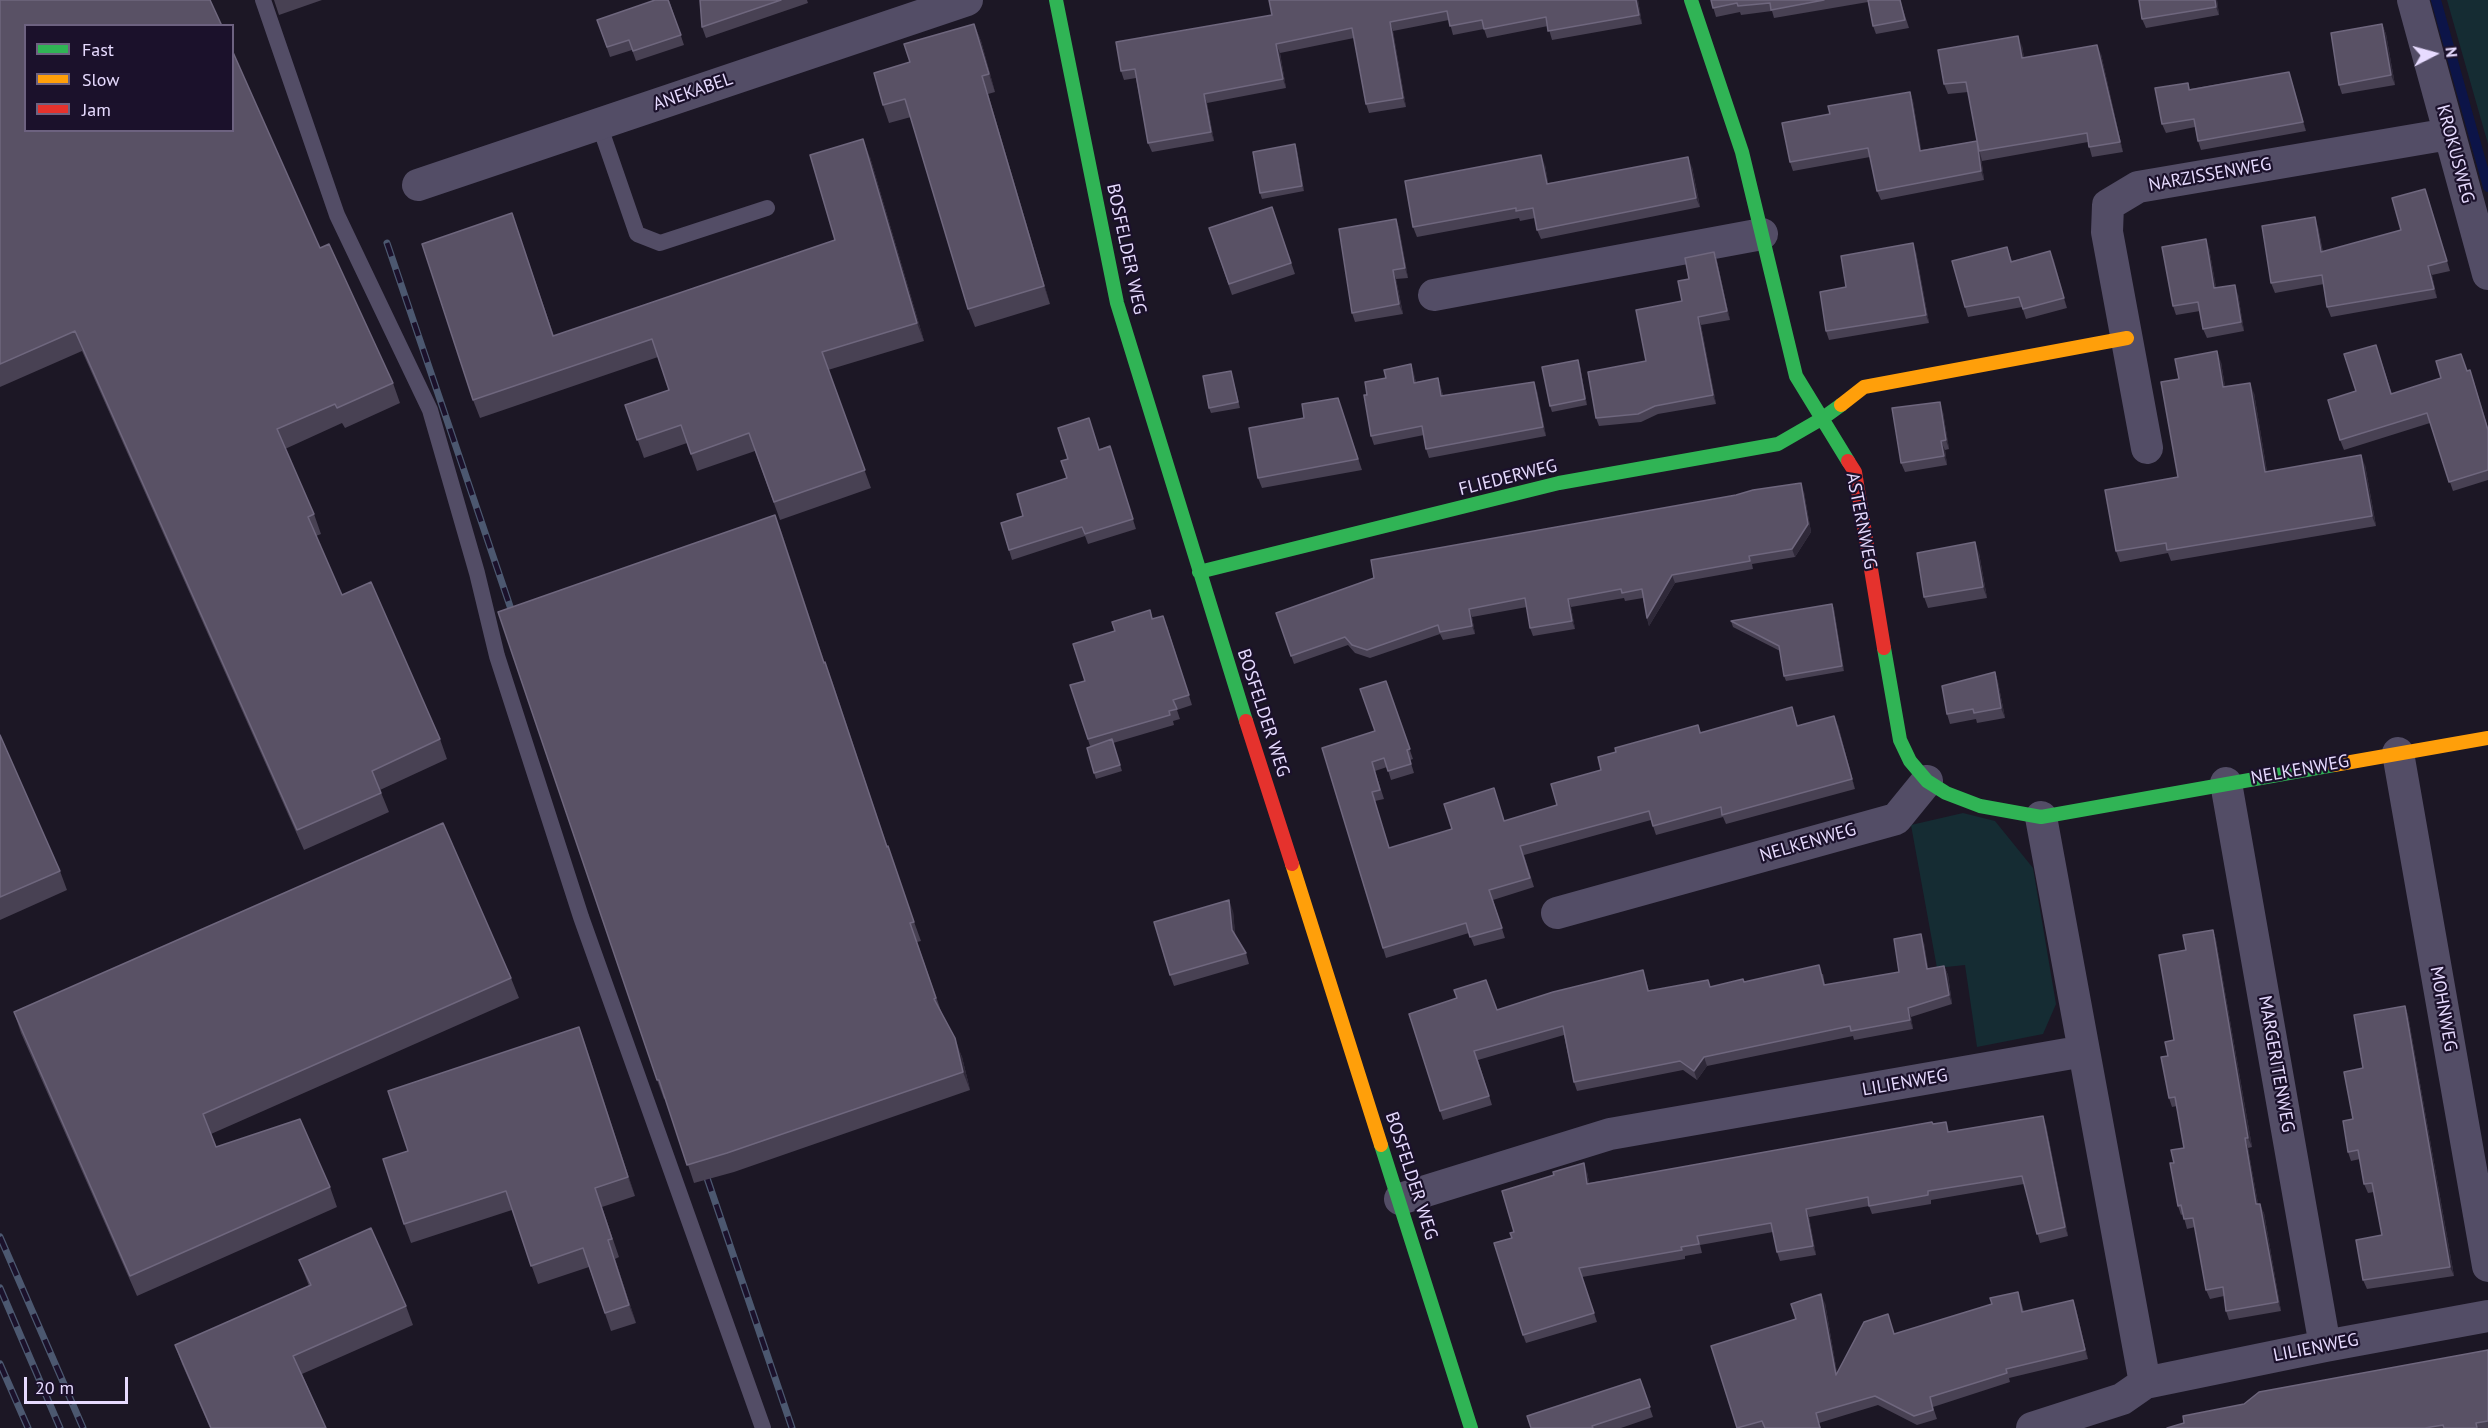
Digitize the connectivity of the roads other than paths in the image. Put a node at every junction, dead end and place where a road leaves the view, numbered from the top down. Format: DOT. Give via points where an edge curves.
graph roads {
  1 [pos="264,0"];
  2 [pos="967,0"];
  3 [pos="1056,0"];
  4 [pos="1691,0"];
  5 [pos="2413,0"];
  6 [pos="599,124"];
  7 [pos="2449,134"];
  8 [pos="418,185"];
  9 [pos="767,208"];
  10 [pos="1762,234"];
  11 [pos="2488,274"];
  12 [pos="1434,295"];
  13 [pos="2127,338"];
  14 [pos="1823,418"];
  15 [pos="2147,448"];
  16 [pos="1199,572"];
  17 [pos="2488,738"];
  18 [pos="2397,753"];
  19 [pos="1927,781"];
  20 [pos="2226,783"];
  21 [pos="2041,817"];
  22 [pos="1557,913"];
  23 [pos="2084,1052"];
  24 [pos="1400,1199"];
  25 [pos="2488,1266"];
  26 [pos="2488,1316"];
  27 [pos="2325,1346"];
  28 [pos="2145,1383"];
  29 [pos="763,1428"];
  30 [pos="1471,1428"];
  31 [pos="2032,1428"];
  1 -- 29 [label="lane" via="337,215 430,410 497,656 577,906"];
  2 -- 6 [label="street, ANEKABEL"];
  3 -- 16 [label="street, BOSFELDER WEG" via="1117,303"];
  4 -- 10 [label="street, ASTERNWEG" via="1742,152"];
  5 -- 7 [label="street, KROKUSWEG"];
  6 -- 8 [label="street, ANEKABEL"];
  6 -- 9 [label="lane" via="637,234 660,243"];
  7 -- 11 [label="street, KROKUSWEG"];
  7 -- 13 [label="street, NARZISSENWEG" via="2138,187 2109,205 2107,232"];
  10 -- 12 [label="street"];
  10 -- 14 [label="street, ASTERNWEG" via="1796,376"];
  13 -- 14 [label="street" via="1864,387"];
  13 -- 15 [label="street, NARZISSENWEG"];
  14 -- 16 [label="street, FLIEDERWEG" via="1778,444 1559,483"];
  14 -- 19 [label="street, ASTERNWEG" via="1855,472 1900,740"];
  16 -- 24 [label="street, BOSFELDER WEG"];
  17 -- 18 [label="street, NELKENWEG"];
  18 -- 20 [label="street, NELKENWEG"];
  18 -- 25 [label="street, MOHNWEG"];
  19 -- 21 [label="street, NELKENWEG" via="1980,806"];
  19 -- 22 [label="street, NELKENWEG" via="1896,819"];
  20 -- 21 [label="street, NELKENWEG"];
  20 -- 27 [label="street, MARGERITENWEG"];
  21 -- 23 [label="street"];
  23 -- 24 [label="street, LILIENWEG" via="1610,1134"];
  23 -- 28 [label="street"];
  24 -- 30 [label="street, BOSFELDER WEG"];
  26 -- 27 [label="street, LILIENWEG"];
  27 -- 28 [label="street, LILIENWEG"];
  28 -- 31 [label="street, LILIENWEG" via="2122,1399"];
}
